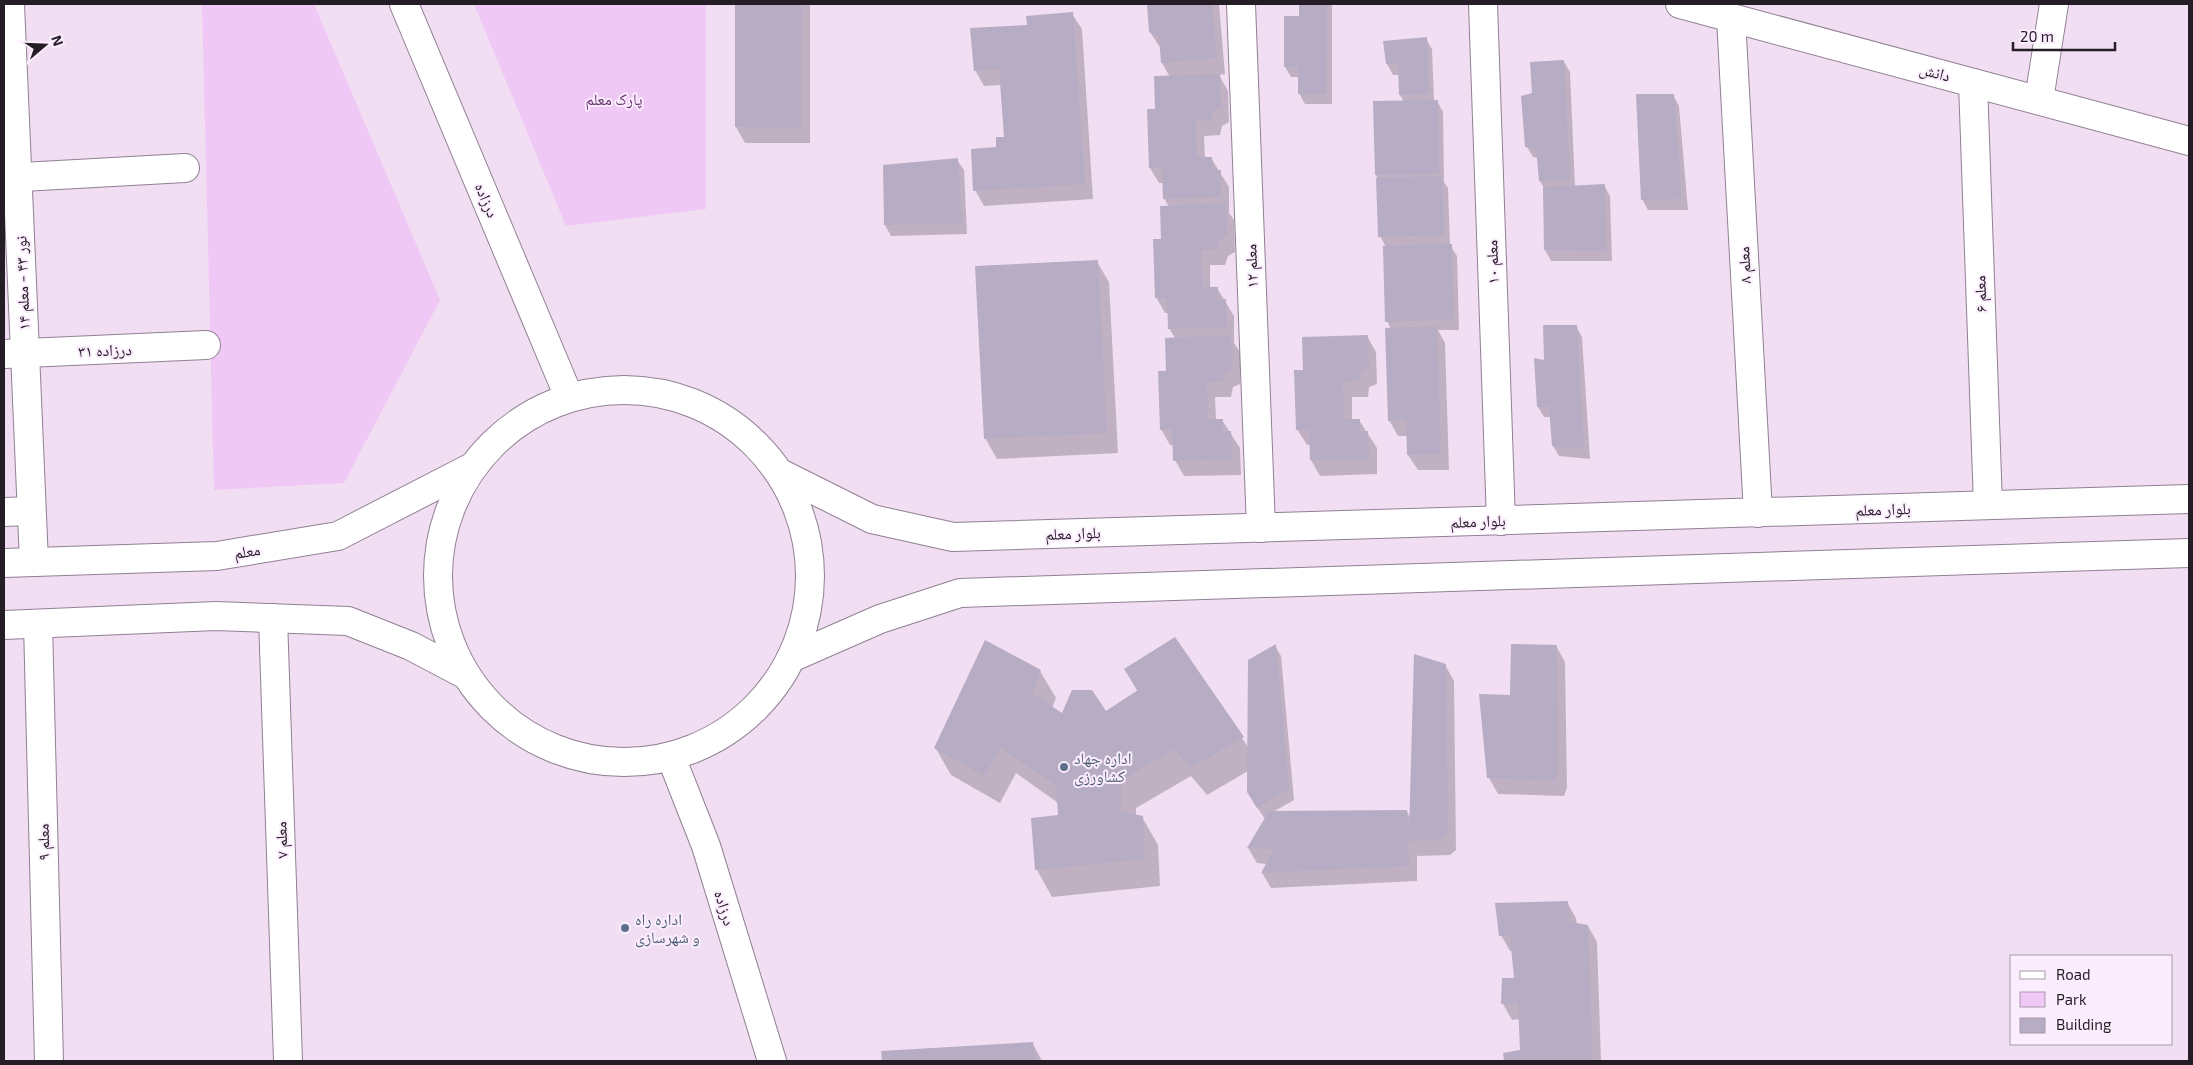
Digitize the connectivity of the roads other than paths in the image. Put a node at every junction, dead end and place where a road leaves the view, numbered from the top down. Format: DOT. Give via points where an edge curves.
graph roads {
  1 [pos="10,4"];
  2 [pos="404,4"];
  3 [pos="1241,4"];
  4 [pos="1483,4"];
  5 [pos="1680,4"];
  6 [pos="2054,4"];
  7 [pos="1731,18"];
  8 [pos="7,31"];
  9 [pos="1973,83"];
  10 [pos="2039,100"];
  11 [pos="2189,140"];
  12 [pos="185,168"];
  13 [pos="11,178"];
  14 [pos="206,345"];
  15 [pos="14,353"];
  16 [pos="569,397"];
  17 [pos="472,467"];
  18 [pos="780,473"];
  19 [pos="2189,499"];
  20 [pos="1988,506"];
  21 [pos="32,511"];
  22 [pos="4,512"];
  23 [pos="1758,513"];
  24 [pos="1501,520"];
  25 [pos="1262,528"];
  26 [pos="2189,553"];
  27 [pos="34,562"];
  28 [pos="4,563"];
  29 [pos="273,618"];
  30 [pos="38,624"];
  31 [pos="4,625"];
  32 [pos="791,658"];
  33 [pos="466,675"];
  34 [pos="671,757"];
  35 [pos="48,1061"];
  36 [pos="288,1061"];
  37 [pos="772,1061"];
  1 -- 8 [label="main road, نور ۴۳ - معلم ۱۴"];
  2 -- 16 [label="main road, درزاده"];
  3 -- 25 [label="main road, معلم ۱۲"];
  4 -- 24 [label="main road, معلم ۱۰"];
  5 -- 7 [label="main road, دانش"];
  6 -- 10 [label="main road"];
  7 -- 9 [label="main road, دانش"];
  7 -- 23 [label="main road, معلم ۸"];
  8 -- 13 [label="main road, نور ۴۳ - معلم ۱۴"];
  9 -- 10 [label="main road, دانش"];
  9 -- 20 [label="main road, معلم ۶"];
  10 -- 11 [label="main road, دانش"];
  12 -- 13 [label="main road"];
  13 -- 15 [label="main road, نور ۴۳ - معلم ۱۴"];
  14 -- 15 [label="main road, درزاده ۳۱"];
  15 -- 21 [label="main road, نور ۴۳ - معلم ۱۴"];
  16 -- 17 [label="main road" via="526,416 489,446"];
  16 -- 18 [label="main road" via="615,389 663,393 708,409 748,437"];
  17 -- 27 [label="main road, معلم" via="338,536 217,556"];
  17 -- 33 [label="main road" via="447,516 438,569 444,624"];
  18 -- 25 [label="main road, بلوار معلم" via="872,519 953,537"];
  18 -- 32 [label="main road" via="801,517 810,564 807,613"];
  19 -- 20 [label="main road, بلوار معلم"];
  20 -- 23 [label="main road, بلوار معلم"];
  21 -- 22 [label="main road"];
  21 -- 27 [label="main road, نور ۴۳ - معلم ۱۴"];
  23 -- 24 [label="main road, بلوار معلم"];
  24 -- 25 [label="main road, بلوار معلم"];
  26 -- 32 [label="main road" via="960,593 880,619"];
  27 -- 28 [label="main road, معلم"];
  29 -- 30 [label="main road" via="216,616"];
  29 -- 33 [label="main road" via="348,621 411,646"];
  29 -- 36 [label="main road, معلم ۷"];
  30 -- 31 [label="main road"];
  30 -- 35 [label="main road, معلم ۹"];
  32 -- 34 [label="main road" via="770,693 742,721 708,743"];
  33 -- 34 [label="main road" via="496,711 534,739 578,757 624,763"];
  34 -- 37 [label="main road, درزاده" via="706,846"];
}
